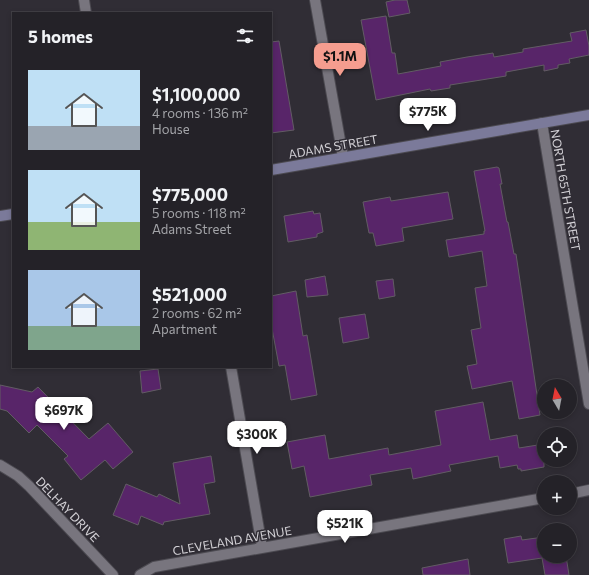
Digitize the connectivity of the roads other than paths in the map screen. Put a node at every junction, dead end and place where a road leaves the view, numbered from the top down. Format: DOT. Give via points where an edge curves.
graph roads {
  1 [pos="84,0"];
  2 [pos="315,0"];
  3 [pos="86,12"];
  4 [pos="589,115"];
  5 [pos="542,123"];
  6 [pos="343,157"];
  7 [pos="272,170"];
  8 [pos="12,214"];
  9 [pos="0,216"];
  10 [pos="231,368"];
  11 [pos="589,404"];
  12 [pos="0,466"];
  13 [pos="589,490"];
  14 [pos="577,493"];
  15 [pos="537,499"];
  16 [pos="262,547"];
  17 [pos="113,575"];
  18 [pos="140,575"];
  1 -- 3 [label="street"];
  2 -- 6 [label="street"];
  4 -- 5 [label="main road, ADAMS STREET"];
  5 -- 6 [label="main road, ADAMS STREET"];
  5 -- 11 [label="street, NORTH 65TH STREET"];
  6 -- 7 [label="main road, ADAMS STREET"];
  8 -- 9 [label="main road"];
  10 -- 16 [label="street"];
  12 -- 17 [label="street, DELHAY DRIVE" via="29,486"];
  13 -- 14 [label="street"];
  15 -- 16 [label="street, CLEVELAND AVENUE"];
  16 -- 18 [label="street, CLEVELAND AVENUE" via="154,567"];
}
